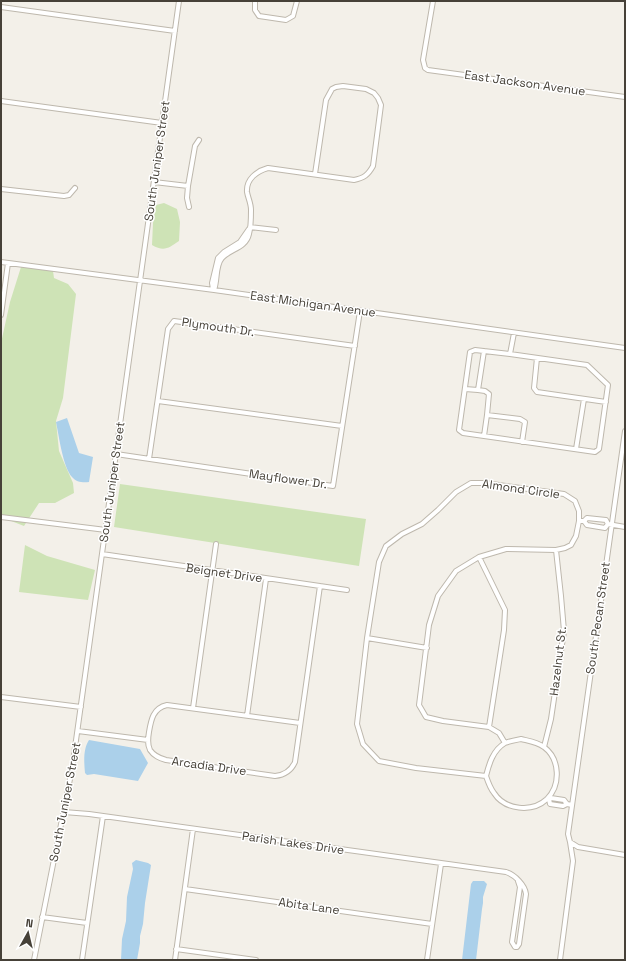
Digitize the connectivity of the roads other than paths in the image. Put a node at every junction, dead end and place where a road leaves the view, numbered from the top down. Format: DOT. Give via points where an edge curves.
graph roads {
  1 [pos="179,1"];
  2 [pos="255,1"];
  3 [pos="296,1"];
  4 [pos="432,1"];
  5 [pos="1,7"];
  6 [pos="175,31"];
  7 [pos="625,97"];
  8 [pos="3,101"];
  9 [pos="162,123"];
  10 [pos="199,140"];
  11 [pos="315,174"];
  12 [pos="154,182"];
  13 [pos="188,186"];
  14 [pos="75,188"];
  15 [pos="1,189"];
  16 [pos="189,207"];
  17 [pos="250,227"];
  18 [pos="276,230"];
  19 [pos="1,262"];
  20 [pos="8,263"];
  21 [pos="140,280"];
  22 [pos="214,290"];
  23 [pos="360,311"];
  24 [pos="1,316"];
  25 [pos="514,333"];
  26 [pos="355,346"];
  27 [pos="625,348"];
  28 [pos="484,351"];
  29 [pos="510,354"];
  30 [pos="537,358"];
  31 [pos="465,389"];
  32 [pos="478,390"];
  33 [pos="584,399"];
  34 [pos="158,401"];
  35 [pos="606,402"];
  36 [pos="487,415"];
  37 [pos="342,426"];
  38 [pos="625,431"];
  39 [pos="484,436"];
  40 [pos="522,442"];
  41 [pos="576,449"];
  42 [pos="116,454"];
  43 [pos="149,459"];
  44 [pos="1,517"];
  45 [pos="581,521"];
  46 [pos="610,525"];
  47 [pos="625,527"];
  48 [pos="106,530"];
  49 [pos="216,544"];
  50 [pos="556,550"];
  51 [pos="102,554"];
  52 [pos="479,557"];
  53 [pos="213,571"];
  54 [pos="266,578"];
  55 [pos="320,586"];
  56 [pos="347,590"];
  57 [pos="367,638"];
  58 [pos="427,648"];
  59 [pos="1,697"];
  60 [pos="81,707"];
  61 [pos="193,708"];
  62 [pos="247,716"];
  63 [pos="300,723"];
  64 [pos="489,727"];
  65 [pos="78,731"];
  66 [pos="148,740"];
  67 [pos="505,743"];
  68 [pos="544,747"];
  69 [pos="486,776"];
  70 [pos="548,799"];
  71 [pos="569,804"];
  72 [pos="64,812"];
  73 [pos="103,816"];
  74 [pos="192,829"];
  75 [pos="570,842"];
  76 [pos="625,855"];
  77 [pos="441,864"];
  78 [pos="518,881"];
  79 [pos="185,889"];
  80 [pos="42,917"];
  81 [pos="87,923"];
  82 [pos="432,924"];
  83 [pos="176,949"];
  84 [pos="34,960"];
  85 [pos="82,960"];
  86 [pos="175,960"];
  87 [pos="256,960"];
  88 [pos="427,960"];
  89 [pos="560,960"];
  1 -- 6 [label="street, South Juniper Street"];
  2 -- 3 [label="street" via="254,9 261,17 286,20 295,13"];
  4 -- 7 [label="street, East Jackson Avenue" via="423,60 428,70"];
  5 -- 6 [label="street"];
  6 -- 9 [label="street, South Juniper Street"];
  8 -- 9 [label="street"];
  9 -- 12 [label="street, South Juniper Street"];
  10 -- 13 [label="street" via="195,146"];
  11 -- 11 [label="street" via="354,180 366,176 369,172 373,166 381,105 374,92 343,86 332,89 326,100"];
  11 -- 17 [label="street" via="268,168 259,171 248,184"];
  12 -- 13 [label="street"];
  12 -- 21 [label="street, South Juniper Street"];
  13 -- 16 [label="street"];
  14 -- 15 [label="street" via="69,195 64,196"];
  17 -- 18 [label="street"];
  17 -- 22 [label="street" via="249,235 243,244 220,260"];
  19 -- 20 [label="street, East Michigan Avenue"];
  20 -- 21 [label="street, East Michigan Avenue"];
  20 -- 24 [label="street"];
  21 -- 22 [label="street, East Michigan Avenue"];
  21 -- 42 [label="street, South Juniper Street"];
  22 -- 23 [label="street, East Michigan Avenue"];
  23 -- 25 [label="street, East Michigan Avenue"];
  23 -- 26 [label="street, Mayflower Dr."];
  25 -- 27 [label="street, East Michigan Avenue"];
  25 -- 29 [label="street"];
  26 -- 34 [label="street, Plymouth Dr." via="174,321 168,329"];
  26 -- 37 [label="street, Mayflower Dr."];
  28 -- 29 [label="street"];
  28 -- 31 [label="street" via="470,352"];
  28 -- 32 [label="street"];
  29 -- 30 [label="street"];
  30 -- 33 [label="street" via="534,388 536,392"];
  30 -- 35 [label="street" via="588,365 608,385"];
  31 -- 32 [label="street"];
  31 -- 39 [label="street" via="459,430"];
  32 -- 36 [label="street" via="489,394"];
  33 -- 35 [label="street"];
  33 -- 41 [label="street"];
  34 -- 37 [label="street"];
  34 -- 43 [label="street, Plymouth Dr."];
  35 -- 41 [label="street" via="599,449 595,452"];
  36 -- 39 [label="street"];
  36 -- 40 [label="street" via="520,419 525,422"];
  37 -- 43 [label="street, Mayflower Dr." via="333,486"];
  38 -- 46 [label="street, South Pecan Street"];
  39 -- 40 [label="street"];
  40 -- 41 [label="street"];
  42 -- 43 [label="street, Mayflower Dr."];
  42 -- 48 [label="street, South Juniper Street"];
  44 -- 48 [label="street"];
  45 -- 46 [label="street" via="587,525 605,528"];
  45 -- 46 [label="street" via="587,518 606,520"];
  45 -- 50 [label="street, Almond Circle" via="571,545"];
  45 -- 57 [label="street, Almond Circle" via="575,500 564,494 471,483 456,492 422,524 386,546 379,562"];
  46 -- 47 [label="street"];
  46 -- 71 [label="street, South Pecan Street"];
  48 -- 51 [label="street, South Juniper Street"];
  49 -- 53 [label="street"];
  50 -- 52 [label="street, Almond Circle" via="506,549"];
  50 -- 68 [label="street, Hazelnut St." via="564,631 551,719"];
  51 -- 53 [label="street, Beignet Drive"];
  51 -- 60 [label="street, South Juniper Street"];
  52 -- 58 [label="street, Almond Circle" via="456,572 438,596 429,625"];
  52 -- 64 [label="street" via="505,610"];
  53 -- 54 [label="street, Beignet Drive"];
  53 -- 61 [label="street"];
  54 -- 55 [label="street, Beignet Drive"];
  54 -- 62 [label="street"];
  55 -- 56 [label="street, Beignet Drive"];
  55 -- 63 [label="street, Arcadia Drive"];
  57 -- 58 [label="street"];
  57 -- 69 [label="street, Almond Circle" via="357,724 362,744 379,761"];
  58 -- 64 [label="street, Almond Circle" via="419,706 426,717"];
  59 -- 60 [label="street"];
  60 -- 65 [label="street, South Juniper Street"];
  61 -- 62 [label="street"];
  61 -- 66 [label="street" via="171,705 158,708 151,721"];
  62 -- 63 [label="street"];
  63 -- 66 [label="street, Arcadia Drive" via="295,762 289,771 280,775 166,760 154,755"];
  64 -- 67 [label="street" via="499,733"];
  65 -- 66 [label="street"];
  65 -- 72 [label="street, South Juniper Street"];
  67 -- 68 [label="street" via="521,739"];
  67 -- 69 [label="street" via="495,752"];
  68 -- 70 [label="street" via="555,762 557,780"];
  69 -- 70 [label="street" via="494,794 508,806 536,806"];
  70 -- 71 [label="street" via="564,800"];
  71 -- 75 [label="street, South Pecan Street"];
  72 -- 73 [label="street, Parish Lakes Drive"];
  72 -- 80 [label="street, South Juniper Street"];
  73 -- 74 [label="street, Parish Lakes Drive"];
  73 -- 81 [label="street"];
  74 -- 77 [label="street, Parish Lakes Drive"];
  74 -- 79 [label="street"];
  75 -- 76 [label="street" via="578,847"];
  75 -- 89 [label="street" via="573,861"];
  77 -- 78 [label="street, Parish Lakes Drive" via="506,872"];
  77 -- 82 [label="street"];
  78 -- 78 [label="street" via="520,887 512,942 515,947 519,944 526,894 526,889"];
  79 -- 82 [label="street, Abita Lane"];
  79 -- 83 [label="street"];
  80 -- 81 [label="street"];
  80 -- 84 [label="street, South Juniper Street"];
  81 -- 85 [label="street"];
  82 -- 88 [label="street"];
  83 -- 86 [label="street"];
  83 -- 87 [label="street"];
}
